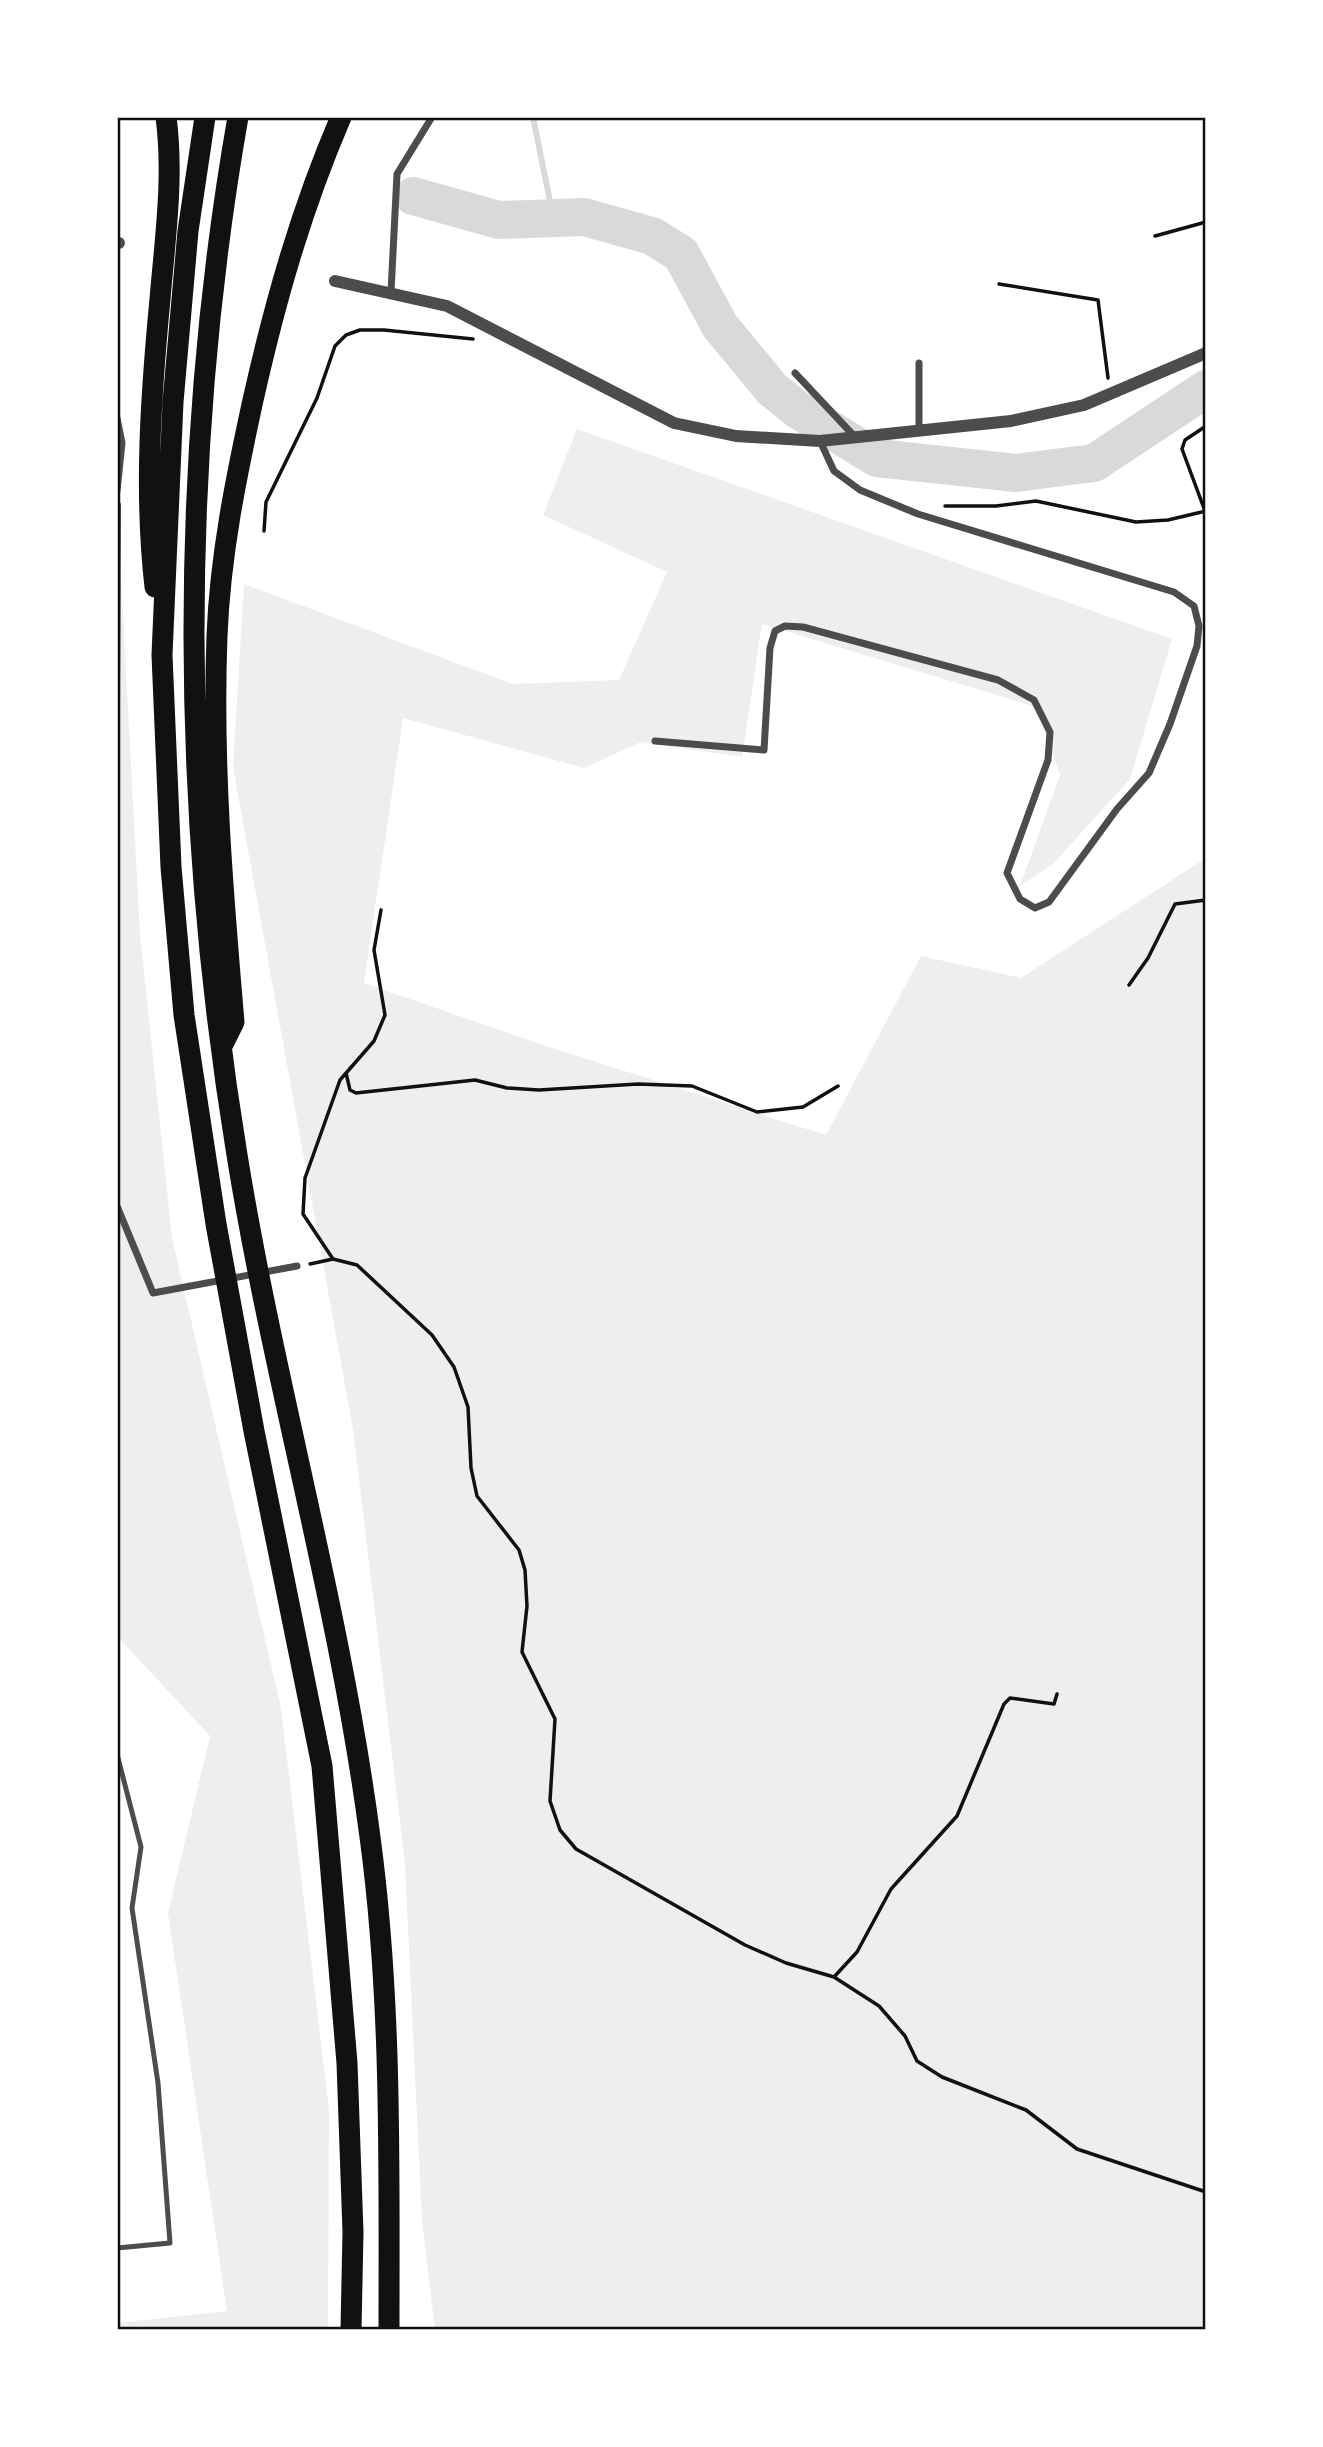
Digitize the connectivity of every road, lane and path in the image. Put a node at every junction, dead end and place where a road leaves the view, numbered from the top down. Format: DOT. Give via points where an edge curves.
graph roads {
  1 [pos="166,117"];
  2 [pos="205,117"];
  3 [pos="238,117"];
  4 [pos="341,117"];
  5 [pos="432,117"];
  6 [pos="1206,222"];
  7 [pos="1155,236"];
  8 [pos="335,281"];
  9 [pos="999,284"];
  10 [pos="391,292"];
  11 [pos="502,335"];
  12 [pos="1206,353"];
  13 [pos="919,363"];
  14 [pos="794,373"];
  15 [pos="1109,394"];
  16 [pos="117,418"];
  17 [pos="1206,426"];
  18 [pos="919,432"];
  19 [pos="856,438"];
  20 [pos="820,441"];
  21 [pos="118,491"];
  22 [pos="1205,511"];
  23 [pos="918,514"];
  24 [pos="264,531"];
  25 [pos="162,655"];
  26 [pos="655,741"];
  27 [pos="118,778"];
  28 [pos="1206,900"];
  29 [pos="382,910"];
  30 [pos="1129,985"];
  31 [pos="222,1046"];
  32 [pos="345,1073"];
  33 [pos="838,1086"];
  34 [pos="117,1206"];
  35 [pos="333,1259"];
  36 [pos="297,1266"];
  37 [pos="1057,1694"];
  38 [pos="117,1754"];
  39 [pos="834,1977"];
  40 [pos="1206,2192"];
  41 [pos="117,2248"];
  42 [pos="351,2330"];
  43 [pos="389,2330"];
  1 -- 25 [label="highway" via="168,222 150,444 149,534"];
  2 -- 25 [label="highway" via="188,231 173,402"];
  3 -- 31 [label="highway" via="207,367 194,617 196,789"];
  4 -- 31 [label="highway" via="278,290 230,502 217,649 218,845 234,1022"];
  5 -- 10 [label="street" via="397,174"];
  6 -- 7 [label="path"];
  8 -- 10 [label="street"];
  9 -- 15 [label="path" via="1098,300"];
  10 -- 11 [label="street" via="447,306"];
  11 -- 20 [label="street" via="674,423 736,436"];
  11 -- 24 [label="path" via="482,340 384,330 346,335 335,346 317,398 266,502"];
  12 -- 15 [label="street"];
  13 -- 18 [label="street"];
  14 -- 19 [label="street"];
  15 -- 18 [label="street" via="1084,405 1011,421"];
  16 -- 21 [label="street" via="122,443"];
  17 -- 22 [label="path" via="1185,440 1182,449"];
  18 -- 19 [label="street"];
  19 -- 20 [label="street"];
  20 -- 23 [label="street" via="834,471 851,484"];
  21 -- 27 [label="path"];
  22 -- 23 [label="path" via="1136,523 1036,501 961,508 929,505"];
  23 -- 26 [label="street" via="1174,592 1194,606 1197,646 1149,773 1049,902 1035,908 1020,899 1007,873 1048,760 1051,732 1034,701 998,680 785,626 775,631 770,648 764,750"];
  25 -- 42 [label="highway" via="171,867 184,1015 251,1417 322,1766 347,2063"];
  28 -- 30 [label="path" via="1175,904"];
  29 -- 32 [label="path" via="374,950 385,1015 374,1041"];
  31 -- 43 [label="highway" via="239,1169 348,1701 370,1841 387,2033"];
  32 -- 33 [label="path" via="350,1090 356,1093 475,1080 538,1090 692,1086 757,1112 803,1107"];
  32 -- 35 [label="path" via="327,1108 302,1197 303,1214"];
  34 -- 36 [label="street" via="153,1293"];
  35 -- 36 [label="path"];
  35 -- 39 [label="path" via="357,1265 370,1275 432,1335 454,1367 468,1407 477,1496 519,1550 526,1570 522,1652 555,1719 550,1801 560,1830 594,1862 745,1945 786,1964"];
  37 -- 39 [label="path" via="1054,1704 1010,1698 1004,1704 957,1816 891,1889 857,1952"];
  38 -- 41 [label="lane" via="141,1847 132,1908 158,2083 170,2243"];
  39 -- 40 [label="path" via="879,2006 905,2036 917,2061 942,2077 1026,2110 1077,2148"];
}
